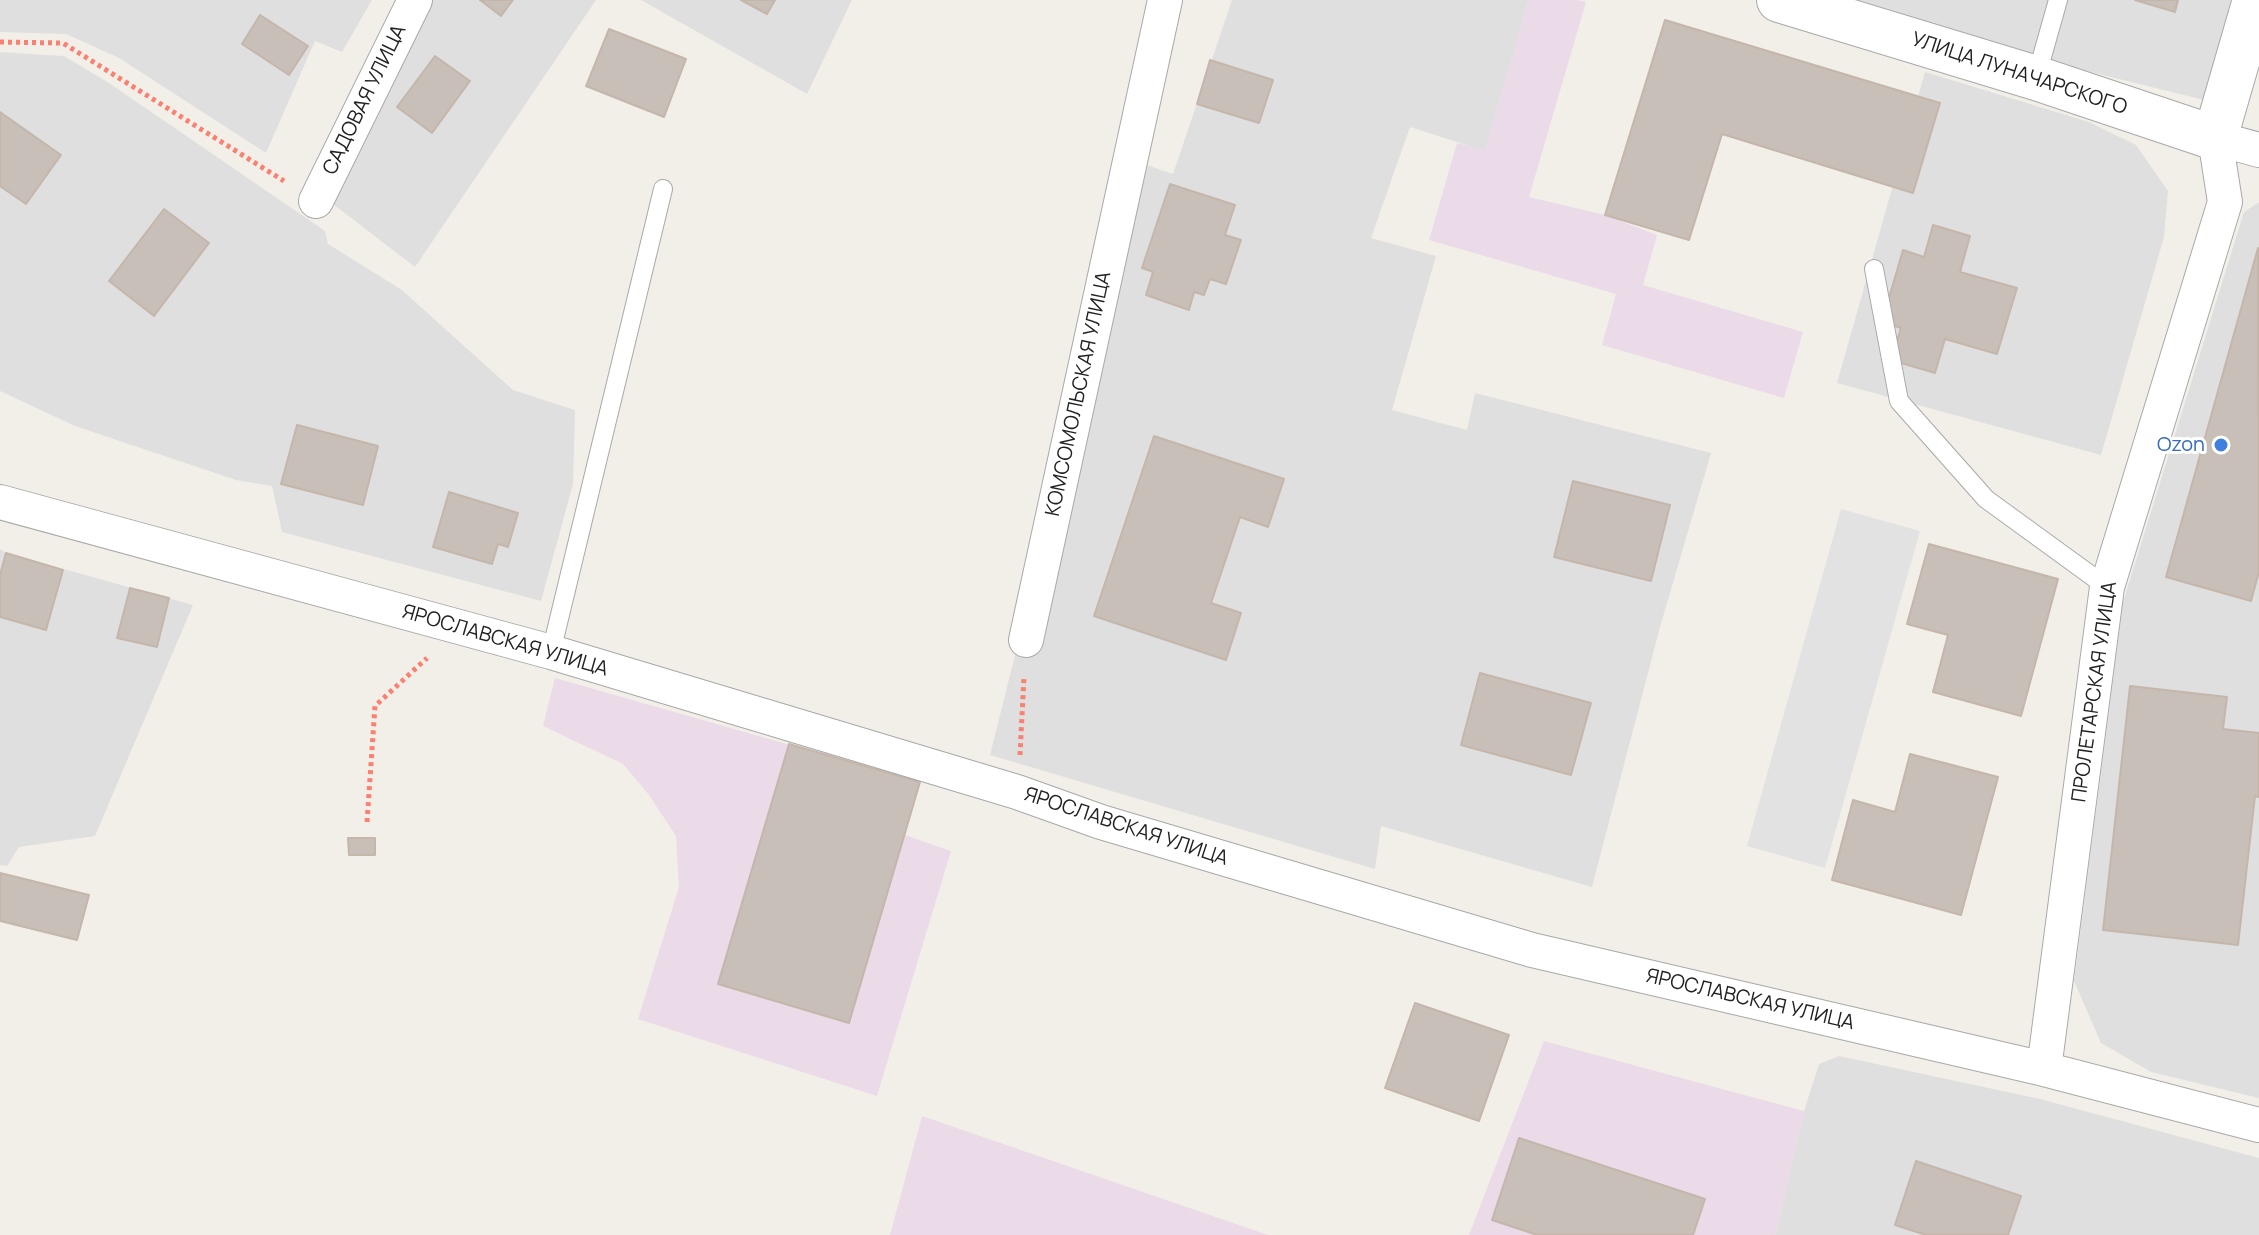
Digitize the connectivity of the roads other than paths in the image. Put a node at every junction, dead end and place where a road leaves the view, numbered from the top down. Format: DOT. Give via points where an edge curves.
graph roads {
  1 [pos="415,0"];
  2 [pos="1165,0"];
  3 [pos="1779,0"];
  4 [pos="2058,0"];
  5 [pos="2255,0"];
  6 [pos="2036,78"];
  7 [pos="2215,138"];
  8 [pos="2259,150"];
  9 [pos="663,189"];
  10 [pos="316,201"];
  11 [pos="1874,269"];
  12 [pos="0,502"];
  13 [pos="2107,587"];
  14 [pos="1026,640"];
  15 [pos="551,652"];
  16 [pos="2044,1069"];
  17 [pos="2259,1125"];
  1 -- 10 [label="street, САДОВАЯ УЛИЦА"];
  2 -- 14 [label="street, КОМСОМОЛЬСКАЯ УЛИЦА"];
  3 -- 6 [label="street, УЛИЦА ЛУНАЧАРСКОГО"];
  4 -- 6 [label="lane"];
  5 -- 7 [label="street, ПРОЛЕТАРСКАЯ УЛИЦА"];
  6 -- 7 [label="street, УЛИЦА ЛУНАЧАРСКОГО"];
  7 -- 8 [label="street, УЛИЦА ЛУНАЧАРСКОГО"];
  7 -- 13 [label="street, ПРОЛЕТАРСКАЯ УЛИЦА" via="2225,202"];
  9 -- 15 [label="lane"];
  11 -- 13 [label="lane" via="1899,401 1986,499"];
  12 -- 15 [label="street, ЯРОСЛАВСКАЯ УЛИЦА"];
  13 -- 16 [label="street, ПРОЛЕТАРСКАЯ УЛИЦА"];
  15 -- 16 [label="street, ЯРОСЛАВСКАЯ УЛИЦА" via="1532,950"];
  16 -- 17 [label="street, ЯРОСЛАВСКАЯ УЛИЦА"];
}
